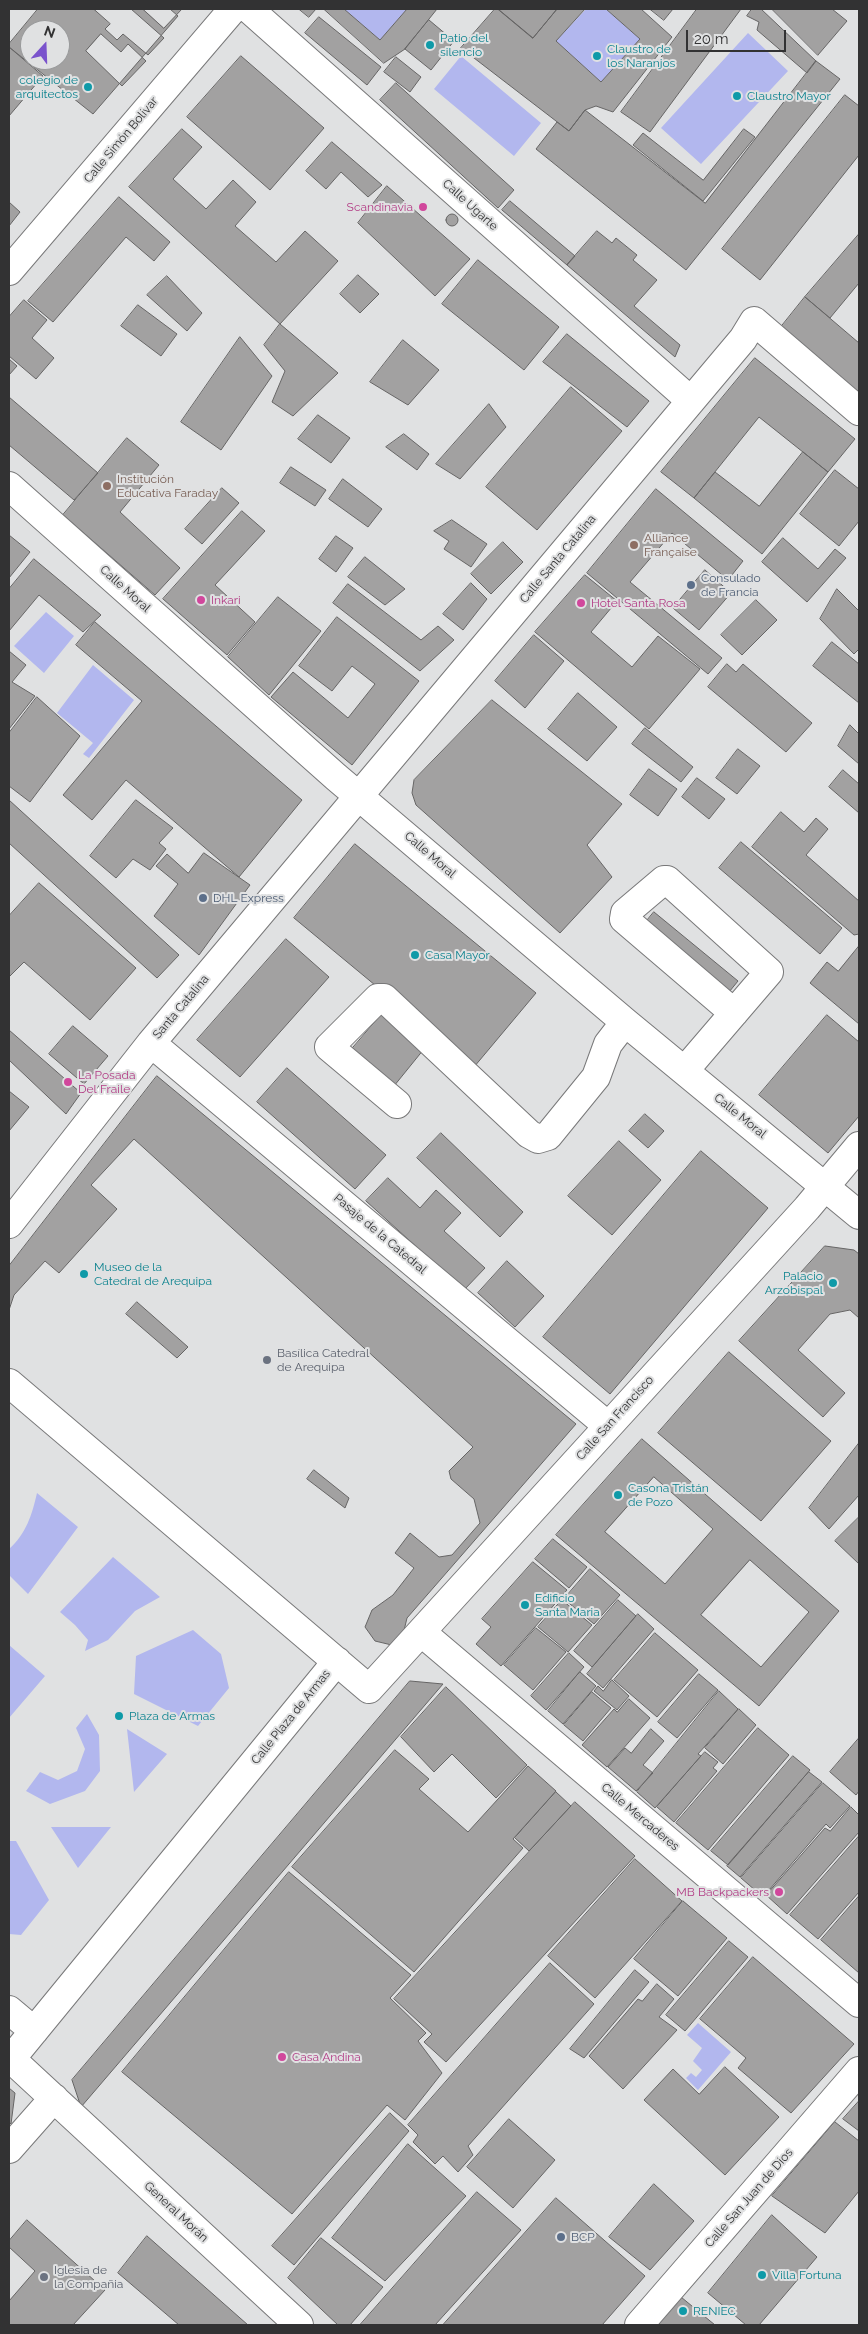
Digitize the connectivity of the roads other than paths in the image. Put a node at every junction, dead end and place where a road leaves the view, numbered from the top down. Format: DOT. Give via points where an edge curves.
graph roads {
  1 [pos="233,9"];
  2 [pos="249,9"];
  3 [pos="9,271"];
  4 [pos="691,401"];
  5 [pos="859,411"];
  6 [pos="9,486"];
  7 [pos="358,795"];
  8 [pos="734,1013"];
  9 [pos="625,1022"];
  10 [pos="152,1043"];
  11 [pos="685,1070"];
  12 [pos="397,1104"];
  13 [pos="859,1146"];
  14 [pos="825,1186"];
  15 [pos="859,1215"];
  16 [pos="9,1224"];
  17 [pos="9,1383"];
  18 [pos="608,1426"];
  19 [pos="421,1632"];
  20 [pos="337,1660"];
  21 [pos="859,2003"];
  22 [pos="9,2010"];
  23 [pos="34,2031"];
  24 [pos="10,2058"];
  25 [pos="859,2071"];
  26 [pos="54,2098"];
  27 [pos="9,2149"];
  28 [pos="299,2325"];
  29 [pos="639,2325"];
  1 -- 3 [label="street, Calle Simón Bolívar"];
  2 -- 4 [label="street, Calle Ugarte"];
  4 -- 5 [label="street, Calle Santa Catalina" via="754,321"];
  4 -- 7 [label="street, Calle Santa Catalina"];
  6 -- 7 [label="street, Calle Moral"];
  7 -- 9 [label="street, Calle Moral"];
  7 -- 10 [label="street, Santa Catalina"];
  8 -- 8 [label="street" via="769,971 664,880 625,913 624,919"];
  8 -- 11 [label="street"];
  9 -- 11 [label="street, Calle Moral"];
  9 -- 12 [label="street" via="608,1044 596,1077 548,1136 538,1138 528,1134 384,998 378,998 329,1047"];
  10 -- 16 [label="street, Santa Catalina"];
  10 -- 18 [label="street, Pasaje de la Catedral"];
  11 -- 14 [label="street, Calle Moral"];
  13 -- 14 [label="street, Calle San Francisco"];
  14 -- 15 [label="street, Calle Moral"];
  14 -- 18 [label="street, Calle San Francisco"];
  17 -- 20 [label="street, Calle Plaza de Armas"];
  18 -- 19 [label="street, Calle San Francisco"];
  19 -- 20 [label="street, Calle San Francisco" via="369,1689"];
  19 -- 21 [label="street, Calle Mercaderes"];
  20 -- 23 [label="street, Calle Plaza de Armas"];
  22 -- 23 [label="street"];
  23 -- 24 [label="street, Calle Plaza de Armas"];
  24 -- 26 [label="street, General Morán"];
  25 -- 29 [label="street, Calle San Juan de Dios"];
  26 -- 27 [label="street"];
  26 -- 28 [label="street, General Morán"];
}
